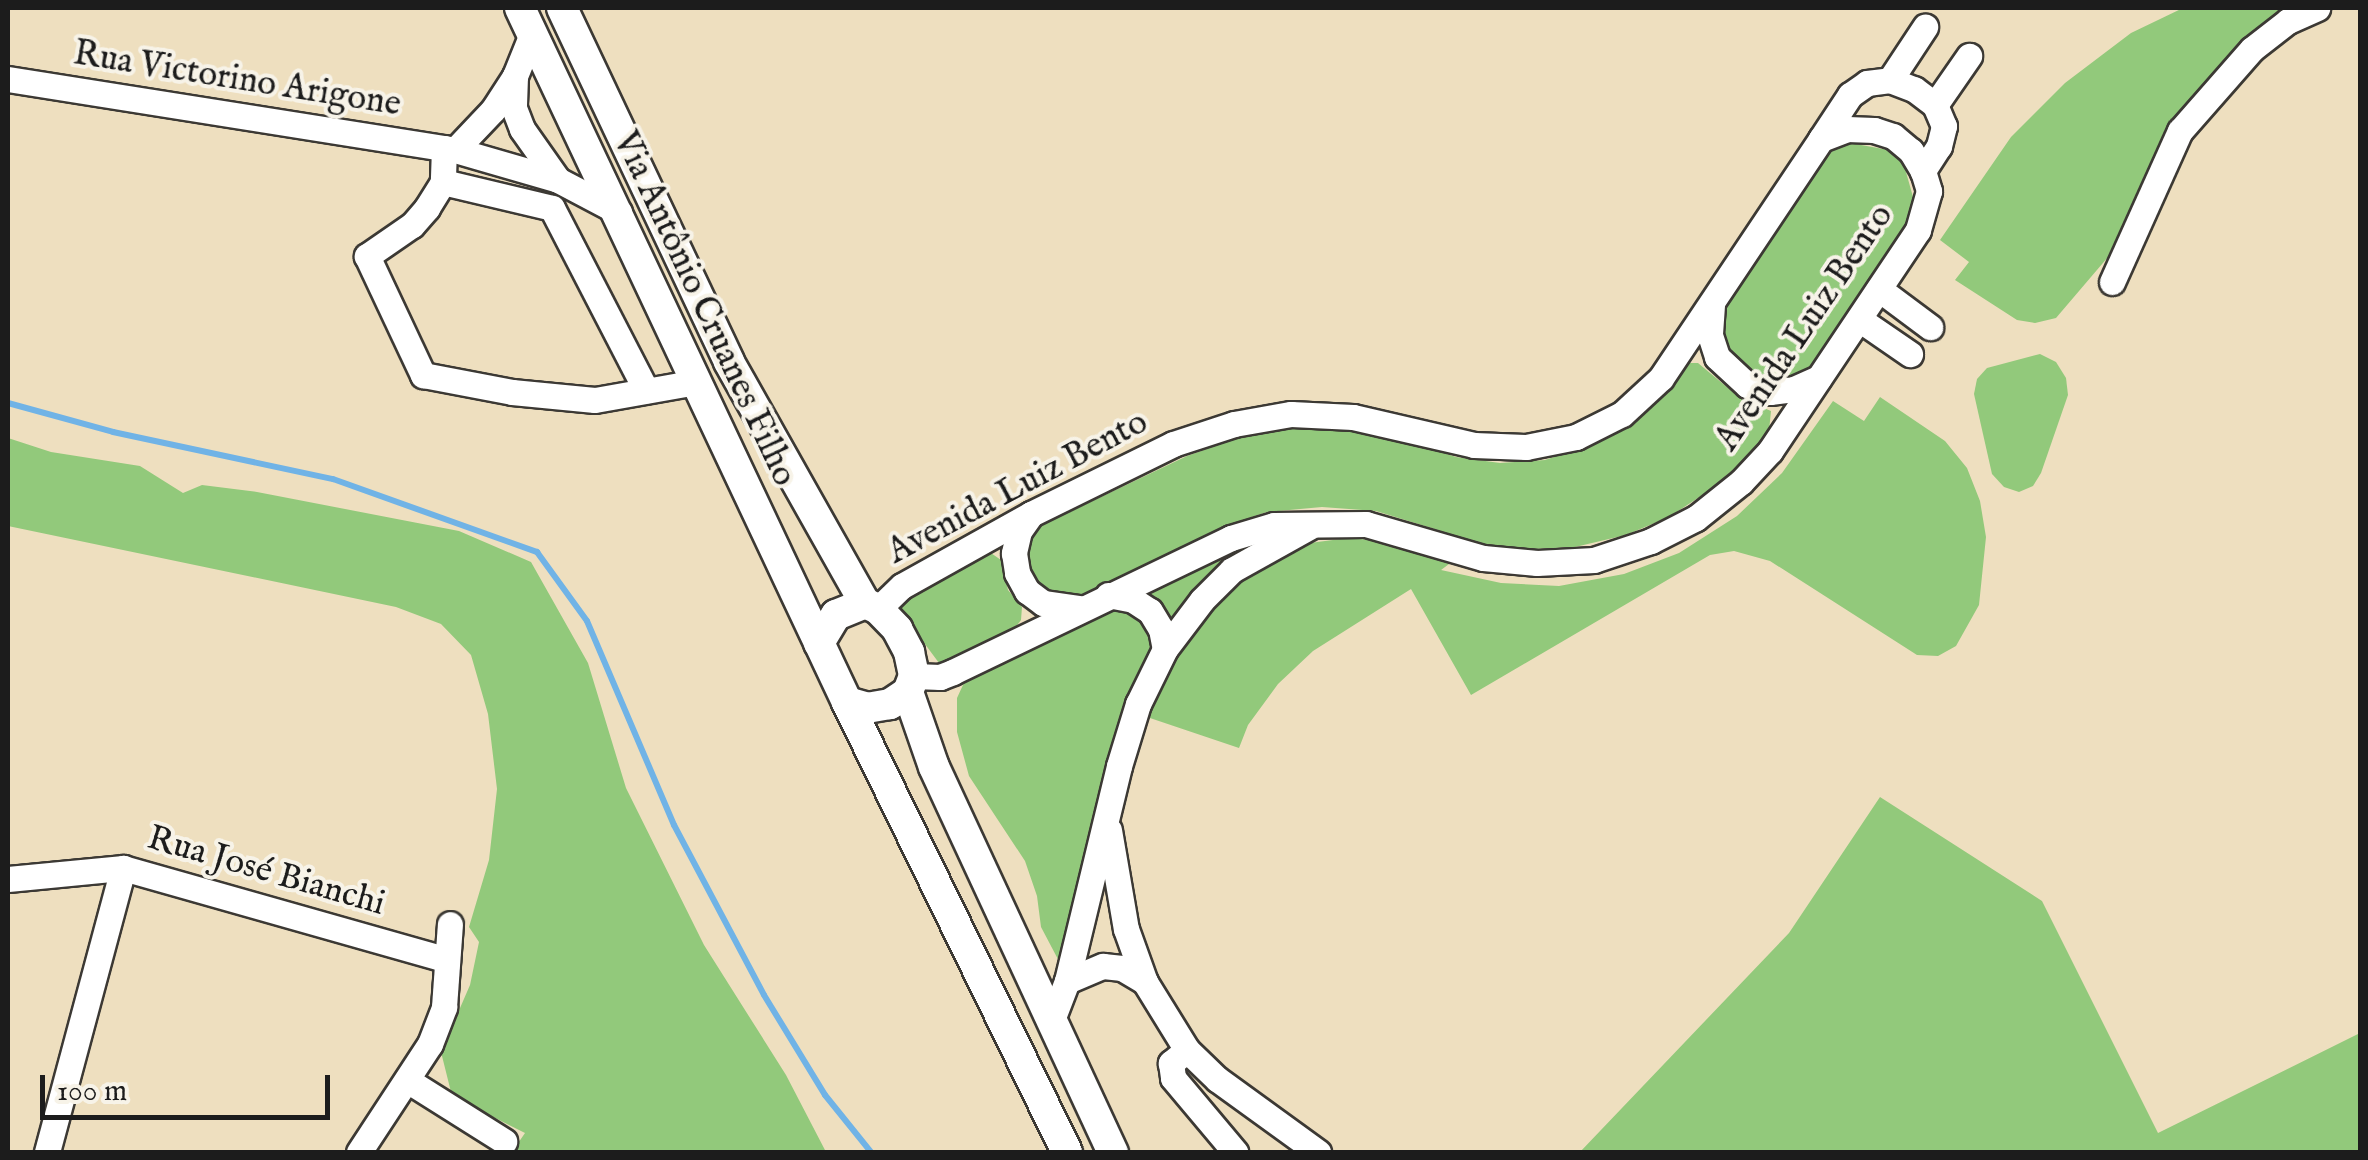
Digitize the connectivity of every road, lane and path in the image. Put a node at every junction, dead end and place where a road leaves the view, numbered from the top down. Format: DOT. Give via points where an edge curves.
graph roads {
  1 [pos="562,8"];
  2 [pos="2318,8"];
  3 [pos="526,21"];
  4 [pos="1925,28"];
  5 [pos="1969,56"];
  6 [pos="514,76"];
  7 [pos="8,79"];
  8 [pos="1890,80"];
  9 [pos="1935,105"];
  10 [pos="1821,139"];
  11 [pos="449,149"];
  12 [pos="1923,171"];
  13 [pos="558,180"];
  14 [pos="443,182"];
  15 [pos="619,212"];
  16 [pos="2112,282"];
  17 [pos="1879,289"];
  18 [pos="1712,305"];
  19 [pos="1859,319"];
  20 [pos="1930,327"];
  21 [pos="1910,354"];
  22 [pos="1819,378"];
  23 [pos="696,382"];
  24 [pos="646,390"];
  25 [pos="1031,514"];
  26 [pos="1322,521"];
  27 [pos="1108,596"];
  28 [pos="872,606"];
  29 [pos="1080,608"];
  30 [pos="819,643"];
  31 [pos="1165,649"];
  32 [pos="911,684"];
  33 [pos="847,702"];
  34 [pos="1107,815"];
  35 [pos="122,868"];
  36 [pos="8,878"];
  37 [pos="450,924"];
  38 [pos="444,959"];
  39 [pos="1067,982"];
  40 [pos="1145,982"];
  41 [pos="1052,1020"];
  42 [pos="1187,1050"];
  43 [pos="408,1080"];
  44 [pos="504,1141"];
  45 [pos="48,1152"];
  46 [pos="359,1152"];
  47 [pos="1067,1152"];
  48 [pos="1113,1152"];
  49 [pos="1234,1152"];
  50 [pos="1318,1152"];
  1 -- 28 [label="main road, Via Antônio Cruanes Filho" via="729,362"];
  2 -- 16 [label="street" via="2252,49 2180,131"];
  3 -- 6 [label="street"];
  3 -- 15 [label="main road, Via Antônio Cruanes Filho"];
  4 -- 8 [label="street"];
  5 -- 9 [label="street"];
  6 -- 11 [label="street" via="493,110"];
  6 -- 13 [label="street" via="522,129"];
  7 -- 11 [label="street, Rua Victorino Arigone"];
  8 -- 9 [label="street"];
  8 -- 10 [label="street" via="1867,83 1850,95"];
  9 -- 12 [label="street" via="1944,126"];
  10 -- 12 [label="street, Avenida Luiz Bento" via="1847,129 1874,130 1911,151"];
  10 -- 18 [label="street, Avenida Luiz Bento"];
  11 -- 13 [label="street, Rua Victorino Arigone"];
  11 -- 14 [label="street"];
  12 -- 17 [label="street, Avenida Luiz Bento" via="1927,210"];
  13 -- 15 [label="street, Rua Victorino Arigone"];
  14 -- 24 [label="street" via="552,208"];
  14 -- 24 [label="street" via="412,225 367,256 423,375 595,400"];
  15 -- 23 [label="main road, Via Antônio Cruanes Filho"];
  17 -- 19 [label="street, Avenida Luiz Bento"];
  17 -- 20 [label="street"];
  18 -- 22 [label="street" via="1717,357 1748,385 1770,392"];
  18 -- 25 [label="street, Avenida Luiz Bento" via="1661,378 1622,414 1576,437 1526,447 1474,445 1352,417 1291,414 1173,444"];
  19 -- 21 [label="street"];
  19 -- 22 [label="street, Avenida Luiz Bento"];
  22 -- 26 [label="street, Avenida Luiz Bento" via="1741,482 1681,526 1594,560 1483,558 1366,524"];
  23 -- 24 [label="street"];
  23 -- 30 [label="main road, Via Antônio Cruanes Filho"];
  25 -- 28 [label="street, Avenida Luiz Bento"];
  25 -- 29 [label="street" via="1014,553 1017,573 1043,602"];
  26 -- 27 [label="street, Avenida Luiz Bento" via="1231,538"];
  26 -- 31 [label="street" via="1232,570"];
  27 -- 29 [label="street, Avenida Luiz Bento"];
  27 -- 31 [label="street" via="1150,611"];
  28 -- 30 [label="main road" via="836,615"];
  28 -- 32 [label="main road" via="897,629"];
  29 -- 32 [label="street, Avenida Luiz Bento" via="953,672"];
  30 -- 33 [label="main road"];
  31 -- 34 [label="street" via="1138,704"];
  32 -- 33 [label="main road" via="890,704 868,708"];
  32 -- 41 [label="main road" via="934,767"];
  33 -- 47 [label="main road"];
  34 -- 39 [label="street"];
  34 -- 40 [label="street" via="1126,929"];
  35 -- 36 [label="street, Rua José Bianchi"];
  35 -- 38 [label="street, Rua José Bianchi"];
  35 -- 45 [label="street"];
  37 -- 38 [label="street"];
  38 -- 43 [label="street" via="444,1007"];
  39 -- 40 [label="street" via="1103,966"];
  39 -- 41 [label="street"];
  40 -- 42 [label="street"];
  41 -- 48 [label="main road"];
  42 -- 49 [label="street" via="1169,1070"];
  42 -- 50 [label="street" via="1217,1080"];
  43 -- 44 [label="street"];
  43 -- 46 [label="street"];
}
